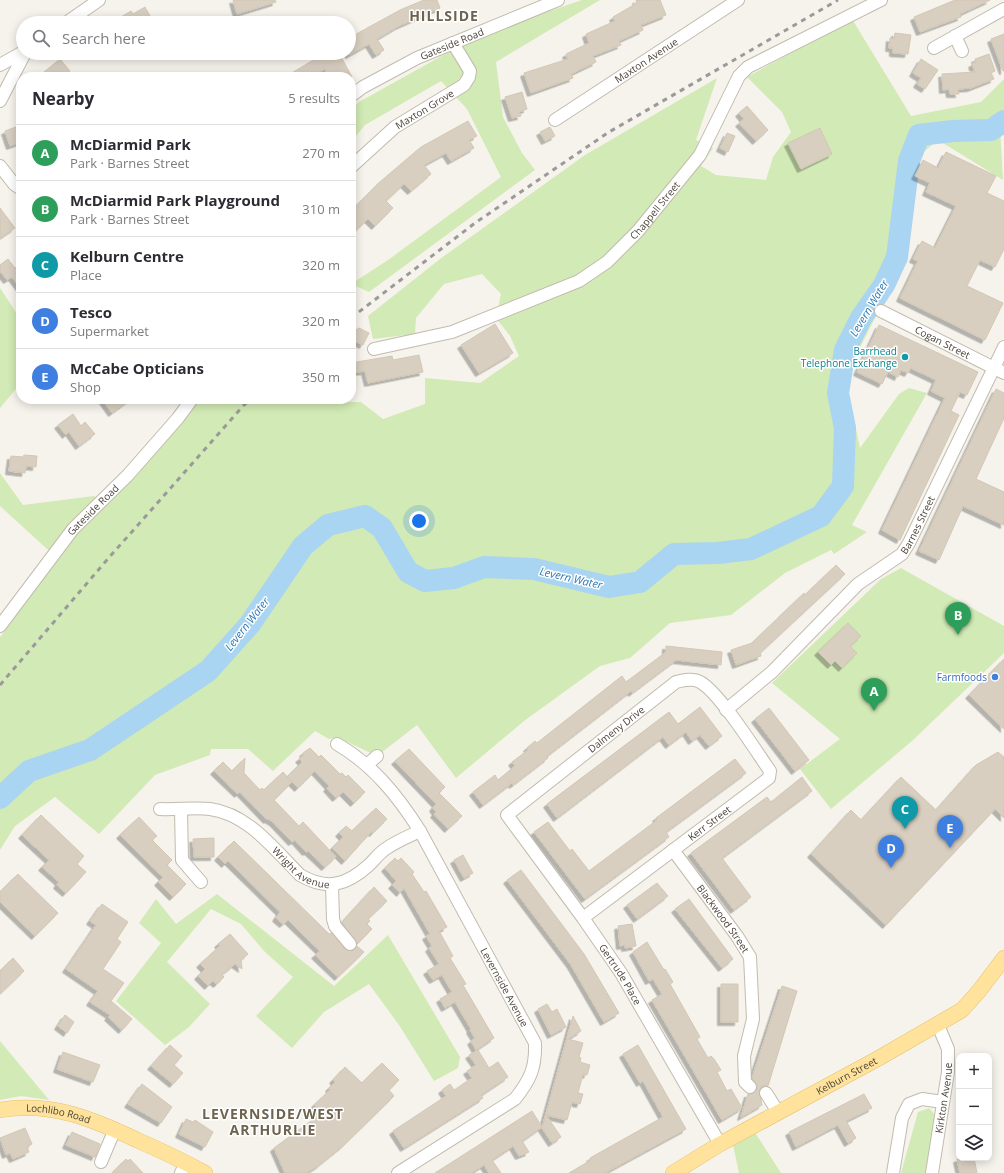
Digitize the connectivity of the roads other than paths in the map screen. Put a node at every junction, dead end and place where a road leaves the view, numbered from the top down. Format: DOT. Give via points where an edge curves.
graph roads {
  1 [pos="99,0"];
  2 [pos="558,0"];
  3 [pos="738,0"];
  4 [pos="881,0"];
  5 [pos="1004,9"];
  6 [pos="76,16"];
  7 [pos="955,36"];
  8 [pos="454,43"];
  9 [pos="934,48"];
  10 [pos="962,51"];
  11 [pos="16,56"];
  12 [pos="20,60"];
  13 [pos="0,65"];
  14 [pos="356,92"];
  15 [pos="0,101"];
  16 [pos="555,120"];
  17 [pos="356,162"];
  18 [pos="0,166"];
  19 [pos="16,185"];
  20 [pos="881,311"];
  21 [pos="1004,347"];
  22 [pos="374,349"];
  23 [pos="999,371"];
  24 [pos="188,404"];
  25 [pos="0,626"];
  26 [pos="726,710"];
  27 [pos="337,744"];
  28 [pos="377,756"];
  29 [pos="367,765"];
  30 [pos="160,809"];
  31 [pos="181,810"];
  32 [pos="507,815"];
  33 [pos="420,831"];
  34 [pos="673,850"];
  35 [pos="201,882"];
  36 [pos="332,885"];
  37 [pos="583,918"];
  38 [pos="350,944"];
  39 [pos="1004,958"];
  40 [pos="938,1025"];
  41 [pos="750,1086"];
  42 [pos="766,1093"];
  43 [pos="943,1102"];
  44 [pos="0,1110"];
  45 [pos="778,1112"];
  46 [pos="115,1129"];
  47 [pos="720,1144"];
  48 [pos="101,1162"];
  49 [pos="184,1168"];
  50 [pos="205,1173"];
  51 [pos="398,1173"];
  52 [pos="672,1173"];
  53 [pos="893,1173"];
  54 [pos="932,1173"];
  1 -- 6 [label="street"];
  2 -- 8 [label="street, Gateside Road"];
  3 -- 16 [label="street, Maxton Avenue"];
  4 -- 22 [label="street, Chappell Street" via="748,67 739,76 700,155 638,231 607,262 579,281 452,332"];
  5 -- 7 [label="street"];
  7 -- 9 [label="street"];
  7 -- 10 [label="street"];
  8 -- 14 [label="street, Gateside Road" via="417,58"];
  8 -- 17 [label="street, Maxton Grove" via="470,71 464,85 395,127"];
  11 -- 13 [label="street"];
  12 -- 15 [label="street"];
  18 -- 19 [label="street"];
  20 -- 23 [label="street, Cogan Street"];
  21 -- 23 [label="street, Barnes Street"];
  23 -- 26 [label="street, Barnes Street" via="902,554 858,584 772,672"];
  24 -- 25 [label="street, Gateside Road" via="128,475 73,529"];
  26 -- 32 [label="street, Dalmeny Drive" via="700,681 690,679 676,682"];
  26 -- 34 [label="street, Kerr Street" via="770,771 768,778"];
  27 -- 29 [label="street, Levernside Avenue"];
  28 -- 29 [label="street"];
  29 -- 33 [label="street, Levernside Avenue" via="396,795"];
  30 -- 31 [label="street, Wright Avenue"];
  31 -- 35 [label="street" via="182,860"];
  31 -- 36 [label="street, Wright Avenue" via="209,809 230,813 248,824 300,875 310,881"];
  32 -- 37 [label="street, Gertrude Place"];
  33 -- 36 [label="street, Wright Avenue" via="386,848 349,880"];
  33 -- 51 [label="street, Levernside Avenue" via="527,1028 534,1044 535,1064 526,1085 515,1099"];
  34 -- 37 [label="street, Kerr Street"];
  34 -- 41 [label="street, Blackwood Street" via="750,957 753,1019 744,1056 745,1082"];
  36 -- 38 [label="street" via="335,926"];
  37 -- 47 [label="street, Gertrude Place" via="621,973"];
  39 -- 40 [label="main road, Kelburn Street" via="962,1010"];
  40 -- 43 [label="street, Kirkton Avenue" via="948,1050 948,1072"];
  40 -- 45 [label="main road, Kelburn Street"];
  42 -- 45 [label="street"];
  43 -- 53 [label="street" via="922,1099 909,1104 902,1118"];
  43 -- 54 [label="street, Kirkton Avenue"];
  44 -- 46 [label="main road, Lochlibo Road" via="25,1107 58,1109 97,1120"];
  45 -- 47 [label="main road, Kelburn Street"];
  46 -- 48 [label="street"];
  46 -- 49 [label="main road, Lochlibo Road"];
  47 -- 52 [label="main road, Kelburn Street"];
  49 -- 50 [label="main road, Lochlibo Road"];
}
